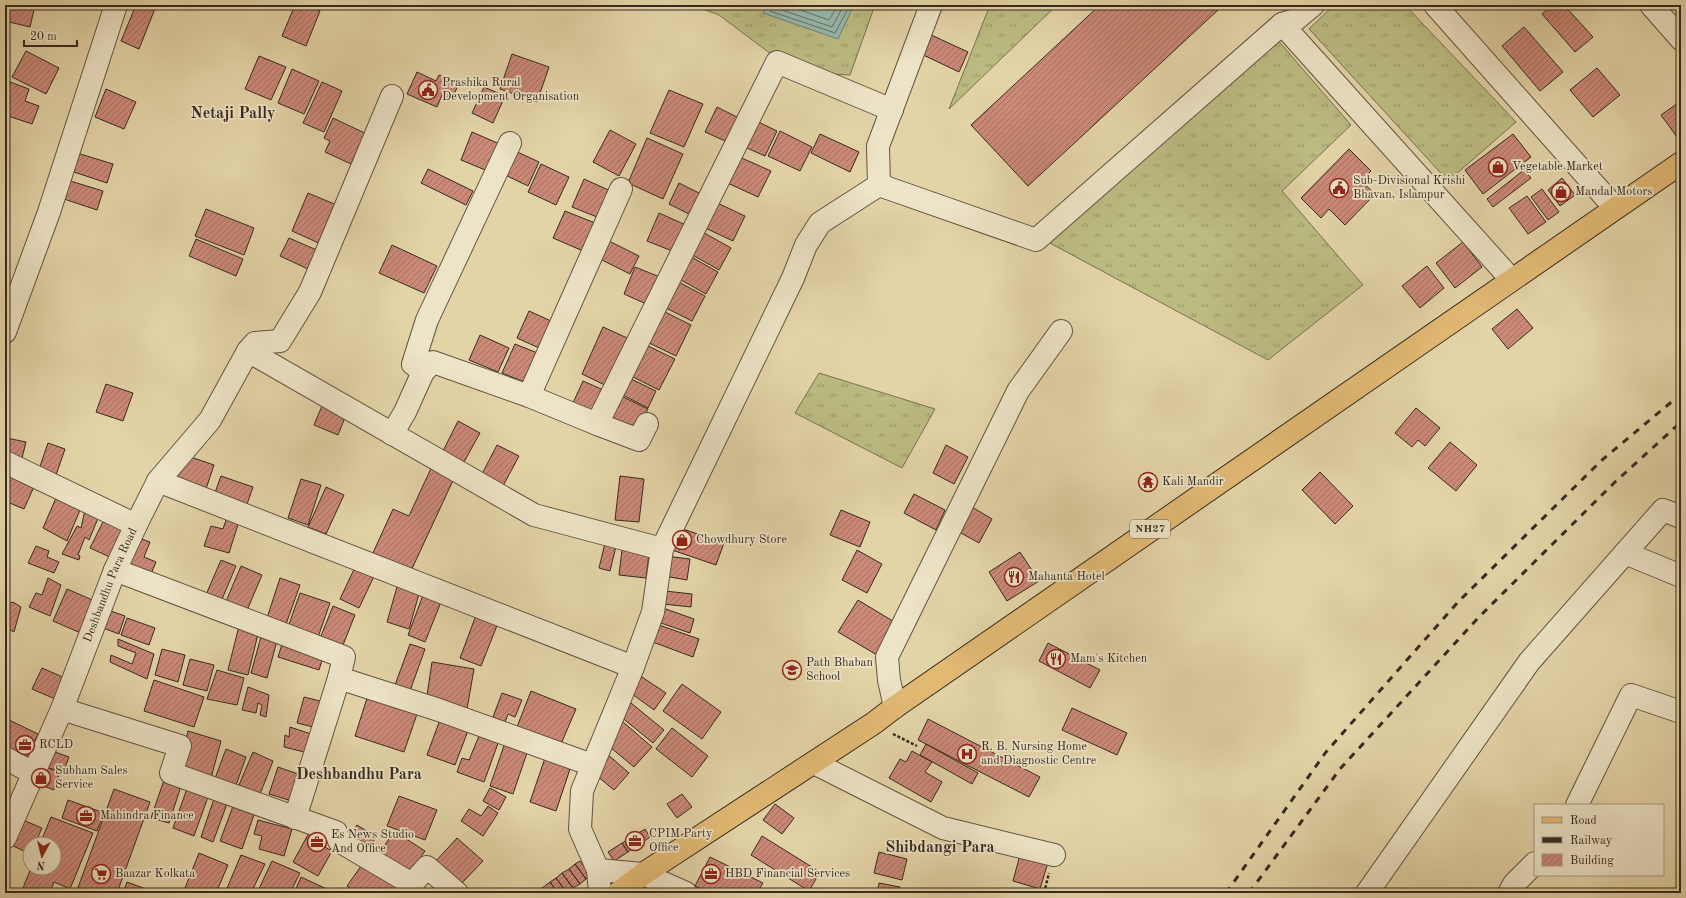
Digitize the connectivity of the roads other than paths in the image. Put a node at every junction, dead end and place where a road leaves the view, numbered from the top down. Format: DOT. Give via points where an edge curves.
graph roads {
  1 [pos="116,5"];
  2 [pos="931,5"];
  3 [pos="1313,5"];
  4 [pos="1435,5"];
  5 [pos="1651,5"];
  6 [pos="1282,24"];
  7 [pos="1681,39"];
  8 [pos="392,96"];
  9 [pos="892,110"];
  10 [pos="510,143"];
  11 [pos="1681,163"];
  12 [pos="879,185"];
  13 [pos="621,190"];
  14 [pos="1615,208"];
  15 [pos="1512,279"];
  16 [pos="1061,331"];
  17 [pos="5,332"];
  18 [pos="248,351"];
  19 [pos="423,372"];
  20 [pos="529,396"];
  21 [pos="597,424"];
  22 [pos="647,424"];
  23 [pos="392,434"];
  24 [pos="5,462"];
  25 [pos="158,481"];
  26 [pos="1681,516"];
  27 [pos="136,525"];
  28 [pos="662,549"];
  29 [pos="1625,553"];
  30 [pos="115,570"];
  31 [pos="1681,576"];
  32 [pos="633,667"];
  33 [pos="339,678"];
  34 [pos="894,707"];
  35 [pos="62,709"];
  36 [pos="1681,712"];
  37 [pos="5,758"];
  38 [pos="814,763"];
  39 [pos="592,765"];
  40 [pos="33,773"];
  41 [pos="1577,804"];
  42 [pos="294,818"];
  43 [pos="5,838"];
  44 [pos="1054,855"];
  45 [pos="1534,864"];
  46 [pos="598,870"];
  47 [pos="642,874"];
  48 [pos="1375,890"];
  49 [pos="457,893"];
  50 [pos="600,893"];
  51 [pos="618,893"];
  52 [pos="686,893"];
  53 [pos="1509,893"];
  1 -- 17 [label="street" via="49,212"];
  2 -- 9 [label="street"];
  3 -- 6 [label="street" via="1296,20"];
  4 -- 14 [label="street"];
  5 -- 7 [label="street"];
  6 -- 12 [label="street" via="1036,240"];
  6 -- 15 [label="street"];
  8 -- 18 [label="street" via="310,292 280,341 255,343"];
  9 -- 12 [label="street" via="878,146"];
  9 -- 21 [label="street" via="777,62"];
  10 -- 19 [label="street" via="427,320 413,364"];
  11 -- 14 [label="main road, NH27"];
  12 -- 28 [label="street" via="820,223 806,245"];
  13 -- 20 [label="street"];
  14 -- 15 [label="main road, NH27"];
  15 -- 34 [label="main road, NH27"];
  16 -- 34 [label="street" via="1018,391 887,657 888,680"];
  18 -- 23 [label="street"];
  18 -- 25 [label="street, Deshbandhu Para Road" via="210,420"];
  19 -- 20 [label="street" via="433,362"];
  19 -- 23 [label="street"];
  20 -- 21 [label="street"];
  21 -- 22 [label="street" via="639,440"];
  23 -- 28 [label="street" via="534,515"];
  24 -- 27 [label="street"];
  25 -- 27 [label="street, Deshbandhu Para Road"];
  25 -- 32 [label="street"];
  26 -- 29 [label="street" via="1663,510"];
  27 -- 30 [label="street, Deshbandhu Para Road"];
  28 -- 32 [label="street" via="653,612"];
  29 -- 31 [label="street"];
  29 -- 48 [label="street" via="1529,662"];
  30 -- 33 [label="street" via="344,657"];
  30 -- 35 [label="street, Deshbandhu Para Road"];
  32 -- 39 [label="street"];
  33 -- 39 [label="street" via="439,710"];
  33 -- 42 [label="street"];
  34 -- 38 [label="main road, NH27"];
  35 -- 40 [label="street, Deshbandhu Para Road"];
  35 -- 42 [label="street" via="180,746 171,773"];
  36 -- 41 [label="street" via="1631,695"];
  37 -- 40 [label="street"];
  38 -- 44 [label="street" via="944,828"];
  38 -- 47 [label="main road, NH27"];
  39 -- 46 [label="street" via="582,791 580,829"];
  40 -- 43 [label="street, Deshbandhu Para Road"];
  42 -- 49 [label="street" via="336,832 338,841 412,884 427,867"];
  45 -- 53 [label="street" via="1514,884"];
  46 -- 47 [label="street"];
  46 -- 50 [label="street"];
  47 -- 51 [label="main road, NH27"];
  47 -- 52 [label="street"];
}
